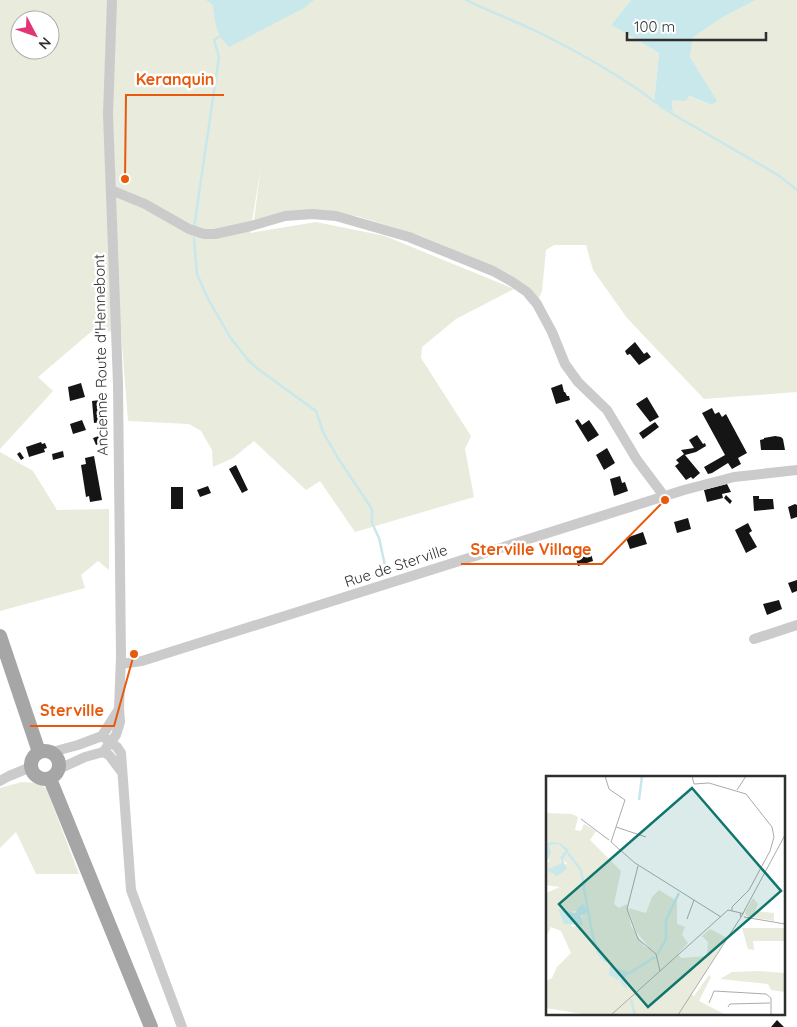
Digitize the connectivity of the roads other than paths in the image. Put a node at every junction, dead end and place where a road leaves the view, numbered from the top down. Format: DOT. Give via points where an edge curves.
graph roads {
  1 [pos="112,0"];
  2 [pos="111,190"];
  3 [pos="797,470"];
  4 [pos="664,496"];
  5 [pos="797,625"];
  6 [pos="0,636"];
  7 [pos="754,639"];
  8 [pos="121,664"];
  9 [pos="119,709"];
  10 [pos="102,736"];
  11 [pos="111,742"];
  12 [pos="45,752"];
  13 [pos="103,752"];
  14 [pos="31,767"];
  15 [pos="122,772"];
  16 [pos="54,774"];
  17 [pos="0,781"];
  18 [pos="151,1027"];
  19 [pos="182,1027"];
  1 -- 2 [label="street, Ancienne Route d'Hennebont" via="108,114"];
  2 -- 4 [label="street" via="145,204 196,233 215,234 285,216 336,216 409,237 511,280 537,304 564,364 607,410 637,460"];
  2 -- 8 [label="street, Ancienne Route d'Hennebont" via="118,384"];
  3 -- 4 [label="street, Rue de Sterville" via="734,477"];
  4 -- 8 [label="street, Rue de Sterville" via="142,661"];
  5 -- 7 [label="street"];
  6 -- 12 [label="main road"];
  8 -- 9 [label="street, Ancienne Route d'Hennebont"];
  9 -- 10 [label="street"];
  9 -- 11 [label="street, Ancienne Route d'Hennebont" via="120,722"];
  10 -- 11 [label="street"];
  10 -- 12 [label="street" via="78,746"];
  11 -- 13 [label="street, Ancienne Route d'Hennebont"];
  11 -- 15 [label="street" via="121,753"];
  12 -- 14 [label="main road" via="32,758"];
  12 -- 16 [label="main road" via="59,760"];
  13 -- 15 [label="street" via="110,755"];
  13 -- 16 [label="street" via="85,757"];
  14 -- 16 [label="main road" via="40,778"];
  14 -- 17 [label="street"];
  15 -- 19 [label="street" via="131,890"];
  16 -- 18 [label="main road"];
}
